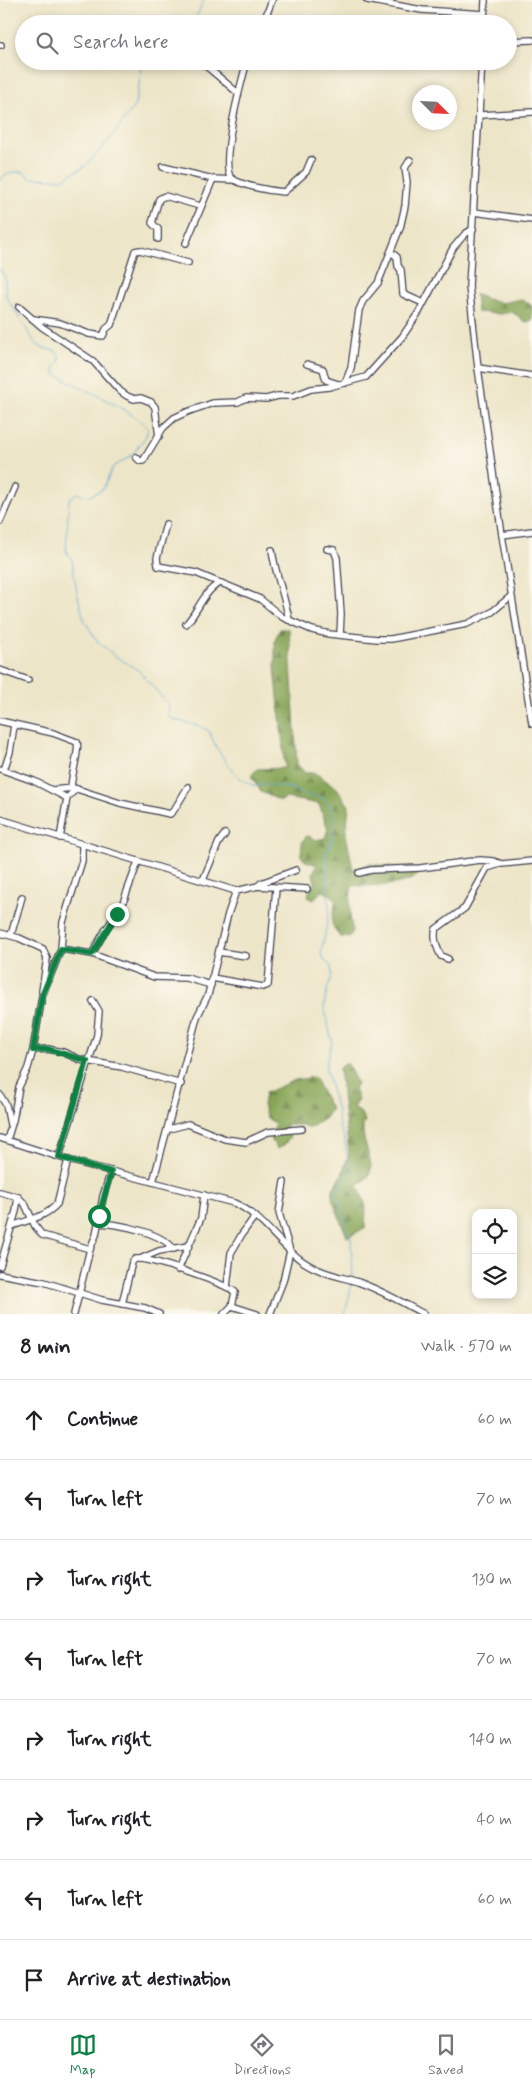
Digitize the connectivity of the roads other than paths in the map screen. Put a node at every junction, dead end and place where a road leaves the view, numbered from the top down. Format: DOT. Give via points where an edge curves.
graph roads {
  1 [pos="272,0"];
  2 [pos="368,0"];
  3 [pos="485,0"];
  4 [pos="484,14"];
  5 [pos="266,15"];
  6 [pos="532,40"];
  7 [pos="517,41"];
  8 [pos="211,70"];
  9 [pos="245,70"];
  10 [pos="482,70"];
  11 [pos="238,92"];
  12 [pos="532,112"];
  13 [pos="480,115"];
  14 [pos="311,160"];
  15 [pos="410,160"];
  16 [pos="163,167"];
  17 [pos="213,179"];
  18 [pos="234,180"];
  19 [pos="200,206"];
  20 [pos="474,212"];
  21 [pos="532,220"];
  22 [pos="473,229"];
  23 [pos="158,239"];
  24 [pos="186,243"];
  25 [pos="391,252"];
  26 [pos="188,263"];
  27 [pos="423,303"];
  28 [pos="19,307"];
  29 [pos="33,319"];
  30 [pos="307,364"];
  31 [pos="478,368"];
  32 [pos="532,376"];
  33 [pos="343,384"];
  34 [pos="159,436"];
  35 [pos="136,457"];
  36 [pos="15,487"];
  37 [pos="0,522"];
  38 [pos="166,524"];
  39 [pos="532,531"];
  40 [pos="502,535"];
  41 [pos="327,549"];
  42 [pos="272,550"];
  43 [pos="220,583"];
  44 [pos="511,596"];
  45 [pos="289,620"];
  46 [pos="186,624"];
  47 [pos="340,635"];
  48 [pos="0,670"];
  49 [pos="28,680"];
  50 [pos="0,721"];
  51 [pos="532,723"];
  52 [pos="14,725"];
  53 [pos="2,769"];
  54 [pos="188,787"];
  55 [pos="74,788"];
  56 [pos="52,790"];
  57 [pos="67,798"];
  58 [pos="0,819"];
  59 [pos="225,834"];
  60 [pos="60,838"];
  61 [pos="82,844"];
  62 [pos="532,861"];
  63 [pos="138,862"];
  64 [pos="500,864"];
  65 [pos="296,870"];
  66 [pos="359,873"];
  67 [pos="203,880"];
  68 [pos="258,886"];
  69 [pos="276,888"];
  70 [pos="307,889"];
  71 [pos="236,892"];
  72 [pos="22,898"];
  73 [pos="0,933"];
  74 [pos="11,935"];
  75 [pos="61,949"];
  76 [pos="219,952"];
  77 [pos="92,954"];
  78 [pos="246,956"];
  79 [pos="448,959"];
  80 [pos="212,978"];
  81 [pos="211,985"];
  82 [pos="42,996"];
  83 [pos="93,1001"];
  84 [pos="33,1050"];
  85 [pos="87,1061"];
  86 [pos="181,1084"];
  87 [pos="0,1095"];
  88 [pos="11,1127"];
  89 [pos="169,1129"];
  90 [pos="302,1129"];
  91 [pos="0,1138"];
  92 [pos="7,1140"];
  93 [pos="59,1157"];
  94 [pos="68,1160"];
  95 [pos="111,1172"];
  96 [pos="153,1182"];
  97 [pos="284,1182"];
  98 [pos="0,1192"];
  99 [pos="204,1195"];
  100 [pos="18,1197"];
  101 [pos="255,1216"];
  102 [pos="32,1220"];
  103 [pos="98,1223"];
  104 [pos="12,1226"];
  105 [pos="188,1246"];
  106 [pos="90,1249"];
  107 [pos="174,1249"];
  108 [pos="290,1251"];
  109 [pos="140,1259"];
  110 [pos="0,1266"];
  111 [pos="178,1270"];
  112 [pos="0,1274"];
  113 [pos="227,1287"];
  114 [pos="80,1294"];
  115 [pos="122,1304"];
  116 [pos="232,1306"];
  117 [pos="74,1314"];
  118 [pos="159,1314"];
  119 [pos="224,1314"];
  120 [pos="257,1314"];
  121 [pos="270,1314"];
  122 [pos="424,1314"];
  1 -- 5 [label="street"];
  2 -- 4 [label="street" via="422,10"];
  3 -- 4 [label="street"];
  6 -- 7 [label="street"];
  8 -- 11 [label="street"];
  9 -- 11 [label="street"];
  10 -- 13 [label="street"];
  11 -- 18 [label="street" via="228,157 229,173"];
  12 -- 13 [label="street"];
  13 -- 20 [label="street"];
  14 -- 18 [label="street" via="306,172 284,192"];
  15 -- 25 [label="street" via="405,168 407,182 402,223"];
  16 -- 17 [label="street"];
  17 -- 18 [label="street"];
  17 -- 19 [label="street"];
  19 -- 23 [label="street" via="165,196 159,199 152,223 158,230"];
  19 -- 24 [label="street"];
  20 -- 21 [label="street"];
  20 -- 22 [label="street"];
  22 -- 27 [label="street" via="453,248"];
  22 -- 31 [label="street" via="469,286"];
  25 -- 27 [label="street" via="398,258 403,294"];
  25 -- 33 [label="street" via="378,283 358,310 351,368"];
  26 -- 29 [label="street" via="135,251 111,325 103,336"];
  27 -- 33 [label="street" via="402,337 378,365 362,379"];
  28 -- 29 [label="street"];
  29 -- 34 [label="street" via="93,361 127,396 153,404"];
  30 -- 33 [label="street" via="323,369 326,380"];
  31 -- 32 [label="street"];
  31 -- 40 [label="street"];
  33 -- 34 [label="street" via="311,389 293,396 212,403 174,418"];
  34 -- 35 [label="street" via="143,461"];
  36 -- 37 [label="street"];
  38 -- 43 [label="street" via="158,566 196,573"];
  39 -- 40 [label="street"];
  40 -- 44 [label="street"];
  41 -- 47 [label="street" via="334,550 337,558"];
  42 -- 45 [label="street"];
  43 -- 45 [label="street" via="260,599"];
  43 -- 46 [label="street" via="212,588"];
  44 -- 47 [label="street" via="492,612 459,626 391,638"];
  44 -- 51 [label="street"];
  45 -- 47 [label="street" via="312,630"];
  48 -- 49 [label="street"];
  50 -- 52 [label="street"];
  52 -- 53 [label="street" via="10,752"];
  52 -- 55 [label="street" via="47,731 77,742 78,752 72,774"];
  53 -- 56 [label="street"];
  54 -- 55 [label="street" via="170,814"];
  55 -- 56 [label="street"];
  55 -- 57 [label="street"];
  56 -- 57 [label="street"];
  57 -- 60 [label="street"];
  58 -- 60 [label="street"];
  59 -- 67 [label="street"];
  60 -- 61 [label="street"];
  61 -- 63 [label="street"];
  61 -- 75 [label="street" via="82,861 63,922"];
  62 -- 64 [label="street"];
  63 -- 67 [label="street"];
  63 -- 77 [label="street" via="121,908"];
  64 -- 66 [label="street" via="480,860"];
  64 -- 79 [label="street" via="487,868 465,908 436,929 438,950"];
  65 -- 68 [label="street"];
  67 -- 71 [label="street"];
  68 -- 69 [label="street"];
  68 -- 71 [label="street"];
  69 -- 70 [label="street"];
  69 -- 80 [label="street" via="268,985 263,987"];
  71 -- 76 [label="street"];
  72 -- 74 [label="street"];
  73 -- 74 [label="street"];
  74 -- 82 [label="street" via="39,946 46,954"];
  75 -- 77 [label="street"];
  75 -- 82 [label="street"];
  76 -- 78 [label="street"];
  76 -- 80 [label="street"];
  77 -- 81 [label="street" via="154,977 186,978"];
  80 -- 81 [label="street"];
  81 -- 86 [label="street" via="197,1017"];
  82 -- 84 [label="street"];
  83 -- 85 [label="street" via="100,1016"];
  84 -- 85 [label="street" via="48,1049"];
  84 -- 88 [label="street" via="19,1087"];
  85 -- 86 [label="street"];
  85 -- 93 [label="street"];
  86 -- 89 [label="street"];
  87 -- 88 [label="street"];
  88 -- 92 [label="street"];
  89 -- 90 [label="street" via="188,1124 225,1139 246,1142 268,1132"];
  89 -- 96 [label="street"];
  91 -- 92 [label="street"];
  92 -- 93 [label="street"];
  93 -- 94 [label="street"];
  94 -- 95 [label="street"];
  94 -- 102 [label="street" via="57,1204"];
  95 -- 96 [label="street"];
  95 -- 103 [label="street"];
  96 -- 99 [label="street"];
  97 -- 108 [label="street" via="280,1213"];
  98 -- 100 [label="street"];
  99 -- 101 [label="street" via="234,1202"];
  99 -- 105 [label="street" via="201,1218"];
  100 -- 102 [label="street"];
  100 -- 104 [label="street"];
  101 -- 108 [label="street"];
  101 -- 113 [label="street" via="231,1253"];
  102 -- 104 [label="street"];
  102 -- 106 [label="street" via="42,1235"];
  103 -- 106 [label="street"];
  103 -- 107 [label="street" via="114,1224 162,1239"];
  104 -- 110 [label="street"];
  105 -- 107 [label="street"];
  105 -- 111 [label="street"];
  106 -- 114 [label="street"];
  107 -- 109 [label="street"];
  108 -- 121 [label="street"];
  108 -- 122 [label="street" via="322,1273 377,1290"];
  109 -- 111 [label="street"];
  109 -- 115 [label="street" via="132,1262"];
  111 -- 113 [label="street"];
  112 -- 114 [label="street" via="44,1282"];
  113 -- 116 [label="street" via="235,1292"];
  114 -- 115 [label="street"];
  114 -- 117 [label="street"];
  115 -- 118 [label="street"];
  116 -- 119 [label="street"];
  116 -- 120 [label="street"];
}
